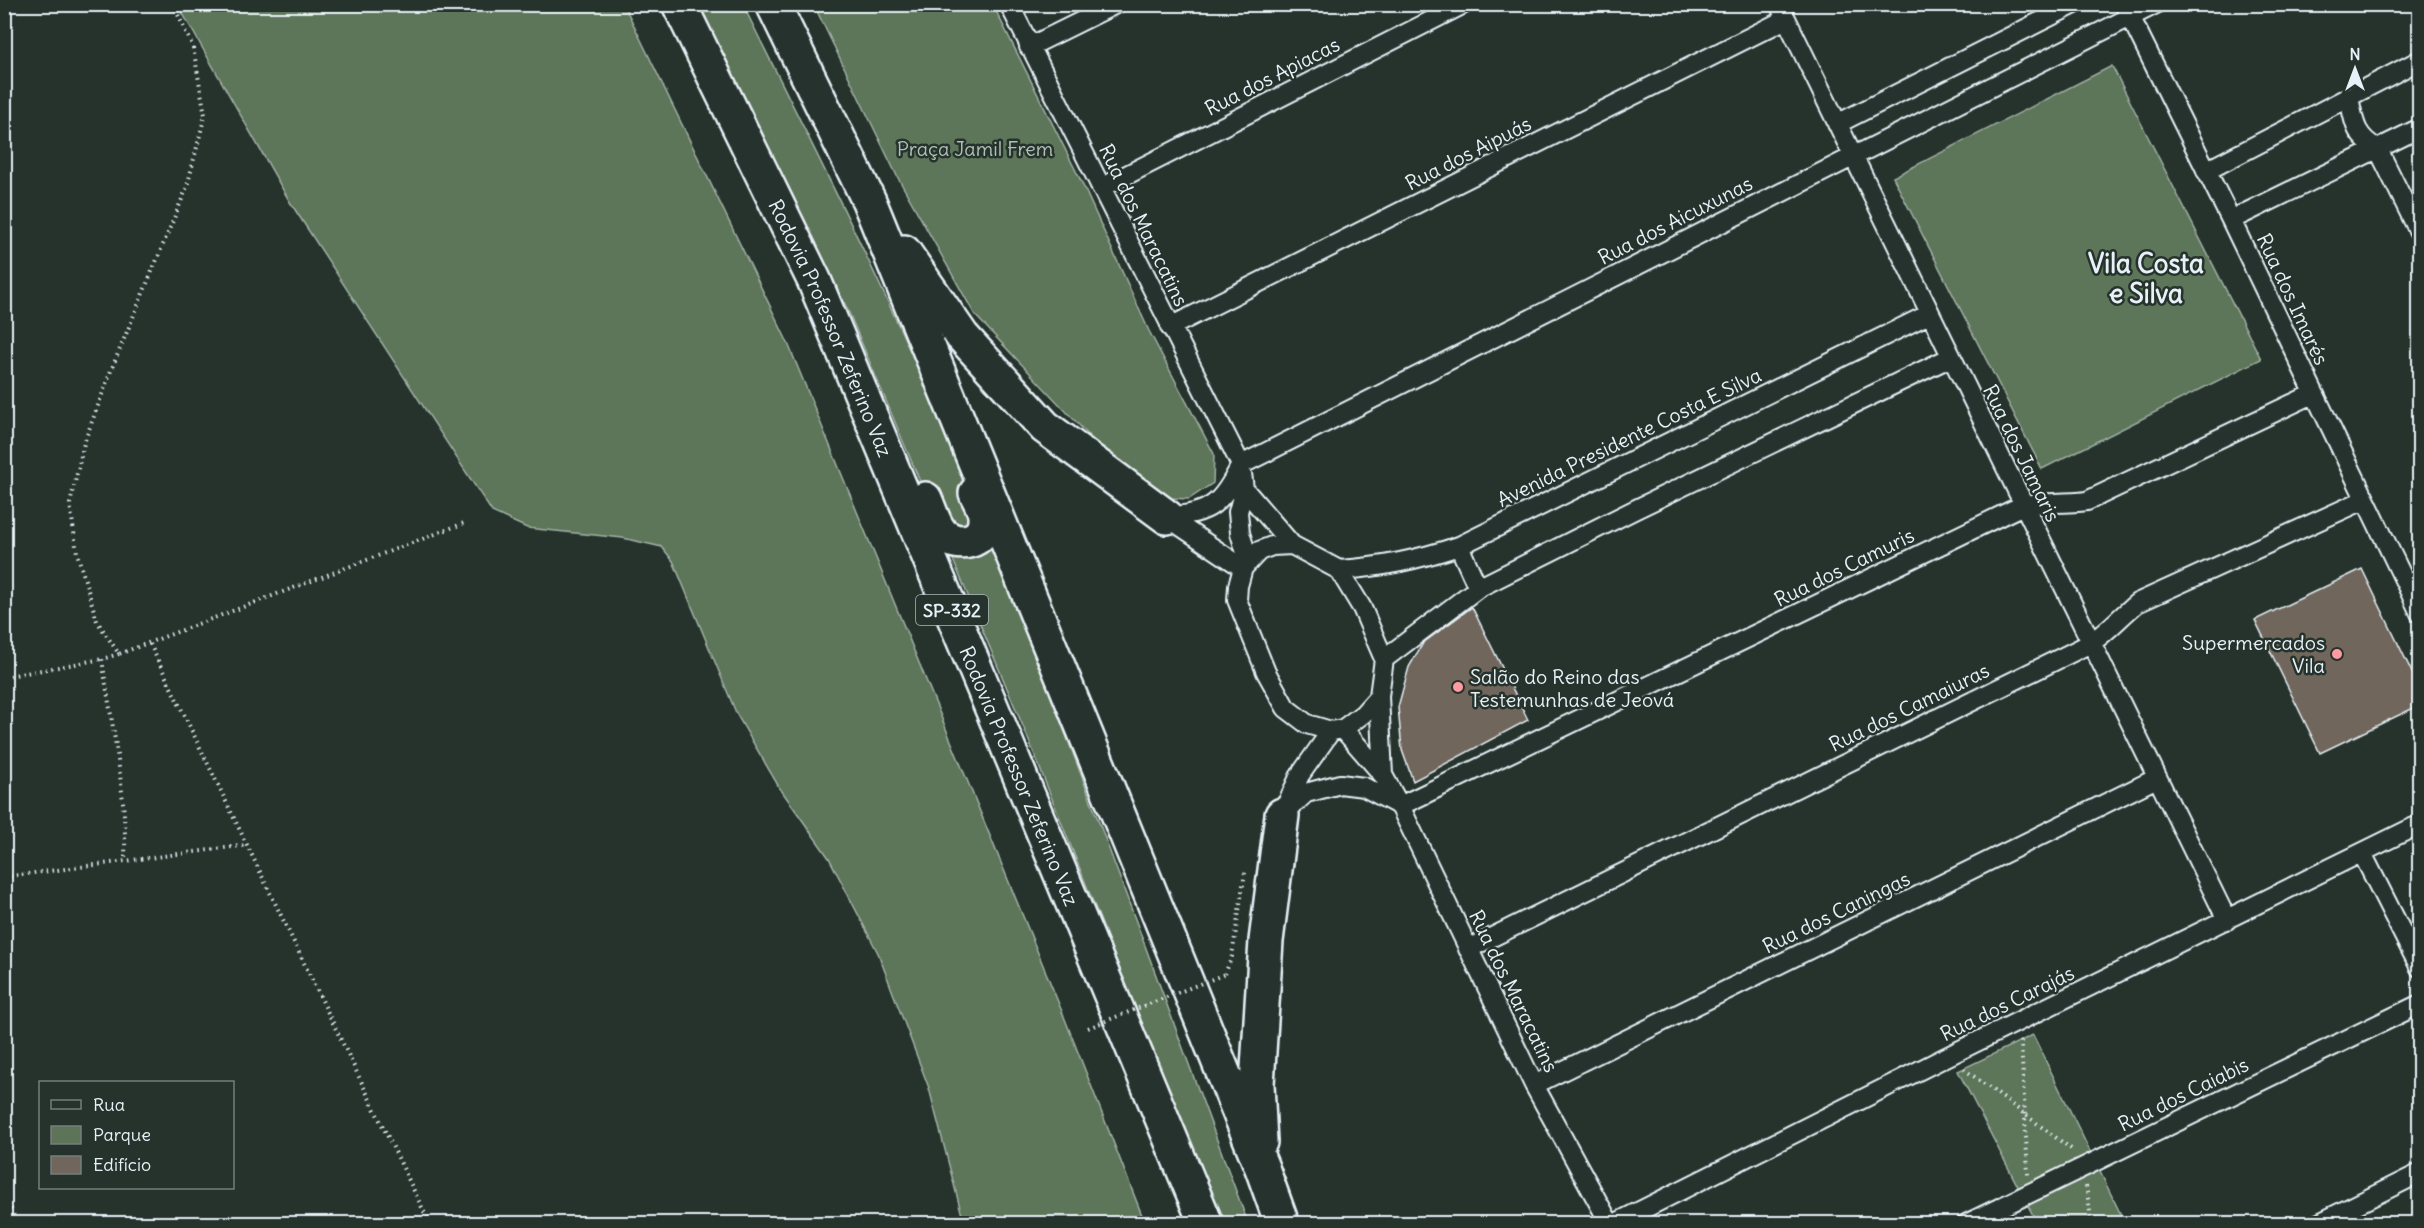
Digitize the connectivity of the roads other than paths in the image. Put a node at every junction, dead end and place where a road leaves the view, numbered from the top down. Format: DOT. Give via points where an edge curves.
graph roads {
  1 [pos="679,4"];
  2 [pos="691,4"];
  3 [pos="755,4"];
  4 [pos="773,4"];
  5 [pos="1009,4"];
  6 [pos="1116,4"];
  7 [pos="1464,4"];
  8 [pos="2075,4"];
  9 [pos="2156,4"];
  10 [pos="2127,11"];
  11 [pos="1782,12"];
  12 [pos="1029,47"];
  13 [pos="2420,60"];
  14 [pos="2349,97"];
  15 [pos="1837,124"];
  16 [pos="2420,128"];
  17 [pos="2378,149"];
  18 [pos="1853,156"];
  19 [pos="2206,171"];
  20 [pos="1101,188"];
  21 [pos="869,201"];
  22 [pos="2230,220"];
  23 [pos="2420,234"];
  24 [pos="1929,314"];
  25 [pos="1170,327"];
  26 [pos="1951,357"];
  27 [pos="2313,394"];
  28 [pos="1241,465"];
  29 [pos="1244,489"];
  30 [pos="2364,500"];
  31 [pos="2023,505"];
  32 [pos="1167,517"];
  33 [pos="1292,545"];
  34 [pos="1460,546"];
  35 [pos="1246,565"];
  36 [pos="1339,570"];
  37 [pos="1478,588"];
  38 [pos="2420,613"];
  39 [pos="2091,643"];
  40 [pos="1384,659"];
  41 [pos="1379,696"];
  42 [pos="1337,730"];
  43 [pos="1383,775"];
  44 [pos="2157,778"];
  45 [pos="1400,806"];
  46 [pos="1282,815"];
  47 [pos="2420,824"];
  48 [pos="2362,853"];
  49 [pos="2227,920"];
  50 [pos="1468,949"];
  51 [pos="2420,968"];
  52 [pos="2420,1004"];
  53 [pos="1534,1085"];
  54 [pos="1262,1168"];
  55 [pos="2420,1173"];
  56 [pos="1206,1224"];
  57 [pos="1282,1224"];
  58 [pos="1612,1224"];
  59 [pos="1966,1224"];
  60 [pos="2317,1224"];
  1 -- 56 [label="highway, Rodovia Professor Zeferino Vaz / SP-332" via="814,280"];
  2 -- 3 [label="highway" via="842,310 939,531 951,540 969,541 983,531 985,515 847,186"];
  4 -- 21 [label="highway"];
  5 -- 12 [label="street, Rua dos Maracatins"];
  6 -- 12 [label="street"];
  7 -- 20 [label="street, Rua dos Apiacas"];
  8 -- 15 [label="street"];
  9 -- 10 [label="street, Rua dos Aicuxunas"];
  10 -- 18 [label="street, Rua dos Aicuxunas"];
  10 -- 19 [label="street, Rua dos Imarés"];
  11 -- 15 [label="street, Rua dos Jamaris"];
  11 -- 25 [label="street, Rua dos Aipuás"];
  12 -- 20 [label="street, Rua dos Maracatins"];
  13 -- 14 [label="street"];
  14 -- 17 [label="street" via="2355,127 2364,141"];
  14 -- 19 [label="street"];
  15 -- 18 [label="street, Rua dos Jamaris"];
  16 -- 17 [label="street"];
  17 -- 22 [label="street"];
  17 -- 23 [label="street"];
  18 -- 24 [label="street, Rua dos Jamaris"];
  18 -- 28 [label="street, Rua dos Aicuxunas"];
  19 -- 22 [label="street, Rua dos Imarés"];
  20 -- 25 [label="street, Rua dos Maracatins"];
  21 -- 32 [label="highway" via="962,336 1045,427"];
  21 -- 54 [label="highway"];
  22 -- 27 [label="street, Rua dos Imarés"];
  24 -- 26 [label="street, Rua dos Jamaris"];
  24 -- 34 [label="street, Avenida Presidente Costa E Silva"];
  25 -- 28 [label="street, Rua dos Maracatins"];
  26 -- 31 [label="street, Rua dos Jamaris"];
  26 -- 37 [label="street"];
  27 -- 30 [label="street, Rua dos Imarés"];
  27 -- 31 [label="street, Rua dos Camuris" via="2087,501"];
  28 -- 29 [label="street, Rua dos Maracatins"];
  28 -- 32 [label="street" via="1227,492 1213,505 1194,514"];
  29 -- 33 [label="street"];
  29 -- 35 [label="street, Rua dos Maracatins" via="1238,512"];
  30 -- 38 [label="street, Rua dos Imarés"];
  30 -- 39 [label="street, Rua dos Camaiuras" via="2137,603"];
  31 -- 39 [label="street, Rua dos Jamaris"];
  31 -- 45 [label="street, Rua dos Camuris"];
  32 -- 35 [label="street"];
  33 -- 35 [label="street" via="1259,551"];
  33 -- 36 [label="street"];
  34 -- 36 [label="street, Avenida Presidente Costa E Silva" via="1418,559"];
  34 -- 37 [label="street"];
  35 -- 42 [label="street" via="1237,600 1266,672 1286,708 1307,724"];
  36 -- 40 [label="street" via="1362,608"];
  37 -- 40 [label="street"];
  39 -- 44 [label="street, Rua dos Jamaris"];
  39 -- 50 [label="street, Rua dos Camaiuras"];
  40 -- 41 [label="street"];
  41 -- 42 [label="street" via="1363,714"];
  41 -- 43 [label="street, Rua dos Maracatins"];
  42 -- 43 [label="street, Rua dos Maracatins"];
  42 -- 46 [label="street" via="1300,775"];
  43 -- 45 [label="street, Rua dos Maracatins"];
  44 -- 49 [label="street, Rua dos Jamaris"];
  44 -- 53 [label="street, Rua dos Caningas"];
  45 -- 46 [label="street" via="1364,787 1340,784 1306,793"];
  45 -- 50 [label="street, Rua dos Maracatins"];
  46 -- 54 [label="highway" via="1266,941 1257,1084"];
  47 -- 48 [label="street, Rua dos Carajás"];
  48 -- 49 [label="street, Rua dos Carajás"];
  48 -- 51 [label="street"];
  49 -- 58 [label="street, Rua dos Carajás"];
  50 -- 53 [label="street, Rua dos Maracatins"];
  52 -- 59 [label="street, Rua dos Caiabis"];
  53 -- 58 [label="street, Rua dos Maracatins"];
  54 -- 57 [label="highway"];
  55 -- 60 [label="street"];
}
